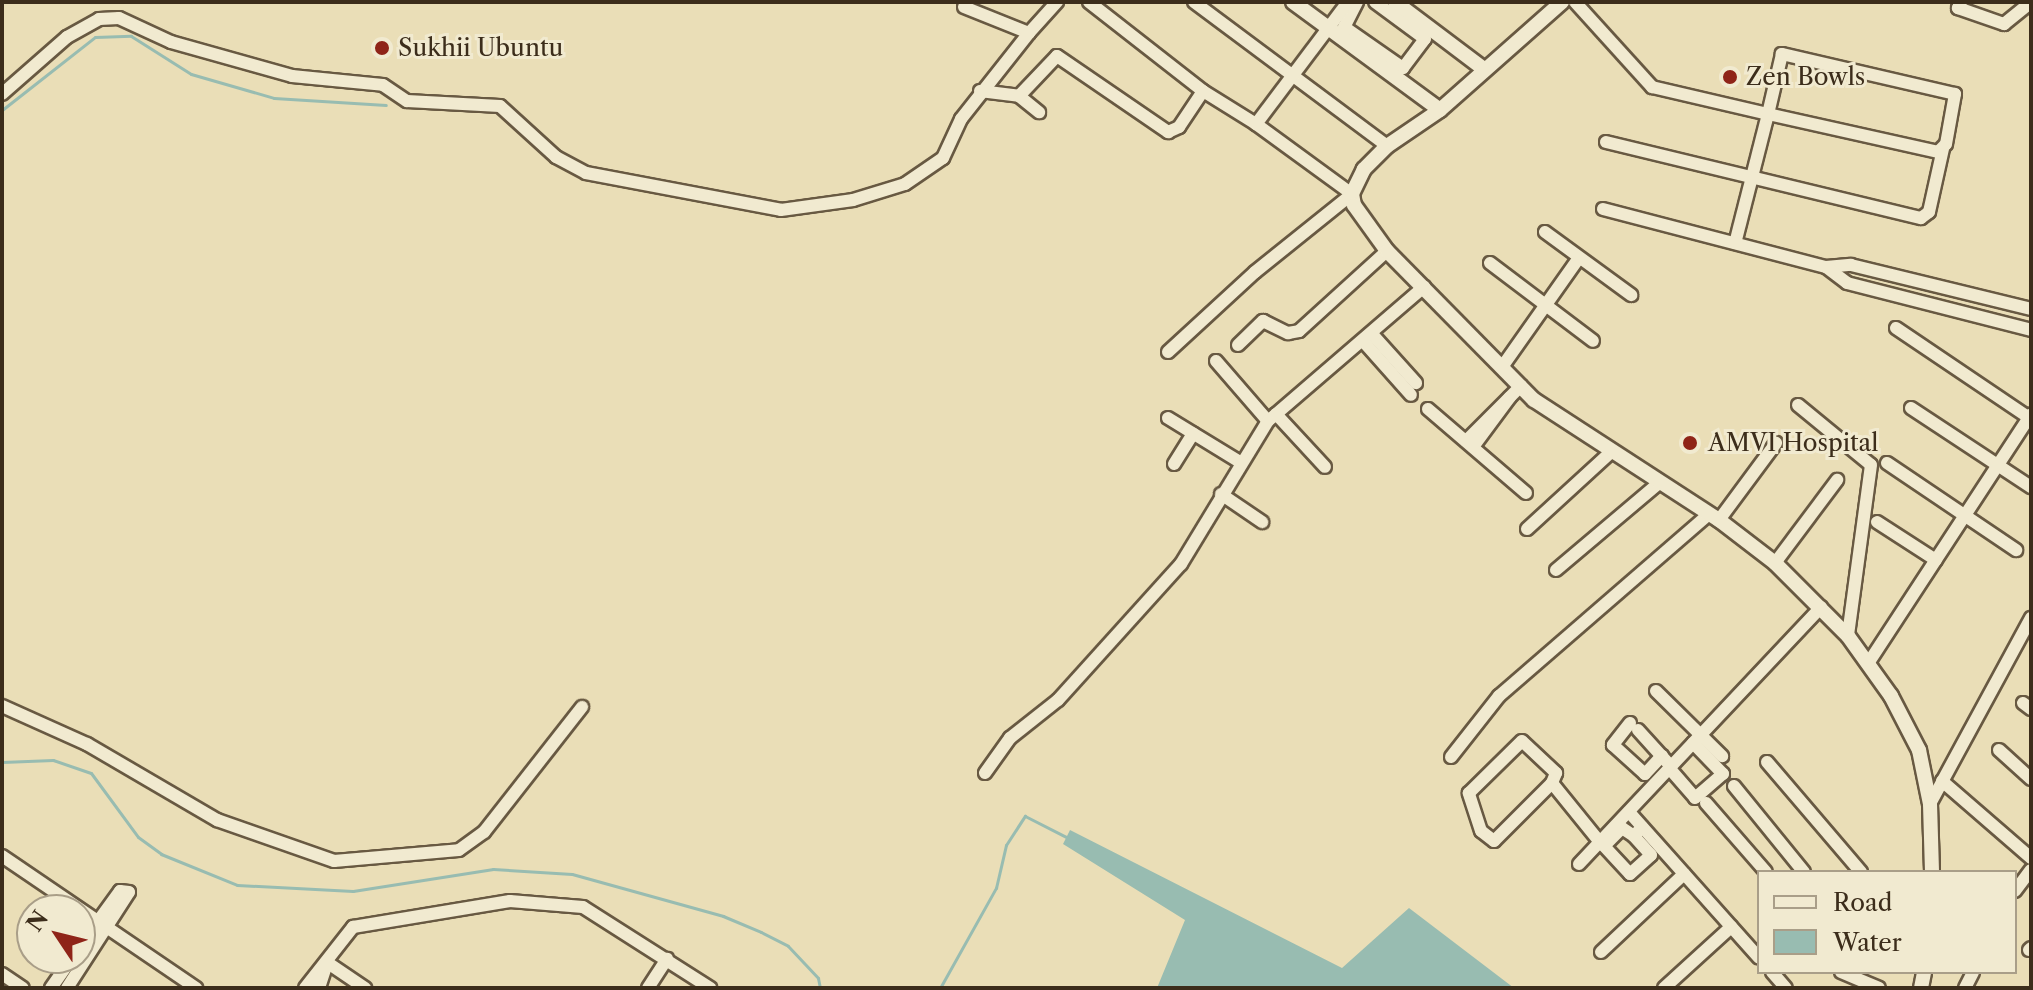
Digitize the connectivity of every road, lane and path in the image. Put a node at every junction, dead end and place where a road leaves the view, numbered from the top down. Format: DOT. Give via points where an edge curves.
graph roads {
  1 [pos="1057,2"];
  2 [pos="1089,2"];
  3 [pos="1194,2"];
  4 [pos="1293,2"];
  5 [pos="1348,2"];
  6 [pos="1357,2"];
  7 [pos="1375,2"];
  8 [pos="1395,2"];
  9 [pos="1562,2"];
  10 [pos="1575,2"];
  11 [pos="1961,2"];
  12 [pos="2031,2"];
  13 [pos="964,7"];
  14 [pos="1328,29"];
  15 [pos="1029,33"];
  16 [pos="1484,69"];
  17 [pos="1293,77"];
  18 [pos="980,91"];
  19 [pos="1203,91"];
  20 [pos="2,94"];
  21 [pos="1019,96"];
  22 [pos="1440,110"];
  23 [pos="1039,112"];
  24 [pos="1768,114"];
  25 [pos="1256,124"];
  26 [pos="1606,142"];
  27 [pos="1387,146"];
  28 [pos="1943,149"];
  29 [pos="1751,178"];
  30 [pos="1352,194"];
  31 [pos="1603,209"];
  32 [pos="1545,232"];
  33 [pos="1735,243"];
  34 [pos="1387,251"];
  35 [pos="1579,258"];
  36 [pos="1490,263"];
  37 [pos="1826,267"];
  38 [pos="1424,287"];
  39 [pos="1631,295"];
  40 [pos="1544,304"];
  41 [pos="2031,309"];
  42 [pos="1896,328"];
  43 [pos="2031,330"];
  44 [pos="1367,338"];
  45 [pos="1593,341"];
  46 [pos="1238,345"];
  47 [pos="1168,352"];
  48 [pos="1216,361"];
  49 [pos="1502,367"];
  50 [pos="1414,389"];
  51 [pos="1515,392"];
  52 [pos="1798,405"];
  53 [pos="1911,408"];
  54 [pos="1428,409"];
  55 [pos="1272,417"];
  56 [pos="2030,417"];
  57 [pos="1168,418"];
  58 [pos="1193,434"];
  59 [pos="1776,443"];
  60 [pos="1469,444"];
  61 [pos="1611,452"];
  62 [pos="1240,462"];
  63 [pos="1887,463"];
  64 [pos="1174,464"];
  65 [pos="1998,465"];
  66 [pos="1325,467"];
  67 [pos="1837,480"];
  68 [pos="1659,483"];
  69 [pos="2031,487"];
  70 [pos="1526,493"];
  71 [pos="1221,494"];
  72 [pos="1965,515"];
  73 [pos="1714,517"];
  74 [pos="1262,522"];
  75 [pos="1877,522"];
  76 [pos="1527,529"];
  77 [pos="2016,550"];
  78 [pos="1936,560"];
  79 [pos="1775,563"];
  80 [pos="1556,570"];
  81 [pos="1821,607"];
  82 [pos="2029,627"];
  83 [pos="1848,636"];
  84 [pos="1869,662"];
  85 [pos="1656,691"];
  86 [pos="2,706"];
  87 [pos="582,707"];
  88 [pos="1602,740"];
  89 [pos="1698,742"];
  90 [pos="1999,750"];
  91 [pos="1662,756"];
  92 [pos="1722,756"];
  93 [pos="1451,757"];
  94 [pos="1767,762"];
  95 [pos="1672,769"];
  96 [pos="985,773"];
  97 [pos="2031,779"];
  98 [pos="1942,781"];
  99 [pos="1552,783"];
  100 [pos="1734,786"];
  101 [pos="1650,790"];
  102 [pos="1706,803"];
  103 [pos="1930,804"];
  104 [pos="1629,812"];
  105 [pos="1599,841"];
  106 [pos="2,856"];
  107 [pos="2031,858"];
  108 [pos="1579,864"];
  109 [pos="1764,870"];
  110 [pos="1802,870"];
  111 [pos="1859,870"];
  112 [pos="1932,870"];
  113 [pos="2031,870"];
  114 [pos="1684,874"];
  115 [pos="2017,888"];
  116 [pos="102,924"];
  117 [pos="1731,927"];
  118 [pos="96,930"];
  119 [pos="1601,952"];
  120 [pos="1757,956"];
  121 [pos="667,959"];
  122 [pos="327,964"];
  123 [pos="2,974"];
  124 [pos="1846,974"];
  125 [pos="1779,980"];
  126 [pos="23,988"];
  127 [pos="67,988"];
  128 [pos="196,988"];
  129 [pos="305,988"];
  130 [pos="319,988"];
  131 [pos="365,988"];
  132 [pos="648,988"];
  133 [pos="710,988"];
  134 [pos="1664,988"];
  135 [pos="1767,988"];
  136 [pos="1879,988"];
  1 -- 15 [label="street"];
  2 -- 19 [label="street"];
  3 -- 17 [label="street"];
  4 -- 14 [label="street"];
  5 -- 14 [label="street"];
  6 -- 7 [label="street" via="1344,27 1403,68 1425,39"];
  8 -- 16 [label="street"];
  9 -- 16 [label="street"];
  10 -- 24 [label="street" via="1652,87"];
  11 -- 12 [label="street" via="1958,8 2004,24"];
  13 -- 15 [label="street"];
  14 -- 17 [label="street"];
  14 -- 22 [label="street"];
  15 -- 18 [label="street"];
  16 -- 22 [label="street"];
  17 -- 25 [label="street"];
  17 -- 27 [label="street"];
  18 -- 20 [label="street" via="943,158 905,184 853,200 781,210 586,173 556,157 500,106 407,101 383,85 292,76 171,42 119,18 99,19 67,37"];
  18 -- 21 [label="street"];
  19 -- 21 [label="street" via="1179,127 1168,132 1057,56"];
  19 -- 25 [label="street"];
  21 -- 23 [label="street"];
  22 -- 27 [label="street"];
  24 -- 28 [label="street"];
  24 -- 28 [label="street" via="1782,54 1950,90 1955,99"];
  24 -- 29 [label="street"];
  25 -- 30 [label="street"];
  26 -- 29 [label="street"];
  27 -- 30 [label="street" via="1364,169"];
  28 -- 29 [label="street" via="1926,217"];
  29 -- 33 [label="street"];
  30 -- 34 [label="street" via="1361,217"];
  30 -- 47 [label="street" via="1255,272"];
  31 -- 33 [label="street"];
  32 -- 35 [label="street"];
  33 -- 37 [label="street"];
  34 -- 38 [label="street"];
  34 -- 46 [label="street" via="1299,331 1288,333 1263,321"];
  35 -- 39 [label="street"];
  35 -- 40 [label="street"];
  36 -- 40 [label="street"];
  37 -- 41 [label="street" via="1851,265"];
  37 -- 43 [label="street" via="1847,283"];
  38 -- 44 [label="street"];
  38 -- 49 [label="street"];
  40 -- 45 [label="street"];
  40 -- 49 [label="street"];
  42 -- 56 [label="street"];
  44 -- 50 [label="street"];
  44 -- 55 [label="street"];
  48 -- 55 [label="street"];
  49 -- 51 [label="street"];
  51 -- 60 [label="street" via="1505,410"];
  51 -- 61 [label="street"];
  52 -- 83 [label="street" via="1871,465"];
  53 -- 65 [label="street"];
  54 -- 60 [label="street"];
  55 -- 62 [label="street"];
  55 -- 66 [label="street"];
  56 -- 65 [label="street"];
  57 -- 58 [label="street"];
  58 -- 62 [label="street"];
  58 -- 64 [label="street"];
  59 -- 73 [label="street"];
  60 -- 70 [label="street"];
  61 -- 68 [label="street"];
  61 -- 76 [label="street"];
  62 -- 71 [label="street"];
  63 -- 72 [label="street"];
  65 -- 69 [label="street"];
  65 -- 72 [label="street"];
  67 -- 79 [label="street"];
  68 -- 73 [label="street"];
  68 -- 80 [label="street"];
  71 -- 74 [label="street"];
  71 -- 96 [label="street" via="1181,564 1058,700 1010,738"];
  72 -- 77 [label="street"];
  72 -- 78 [label="street"];
  73 -- 79 [label="street"];
  73 -- 93 [label="street" via="1499,696"];
  75 -- 78 [label="street"];
  78 -- 84 [label="street"];
  79 -- 81 [label="street"];
  81 -- 83 [label="street"];
  81 -- 89 [label="street"];
  82 -- 98 [label="street"];
  83 -- 84 [label="street"];
  84 -- 103 [label="street" via="1919,750"];
  85 -- 89 [label="street"];
  86 -- 87 [label="street" via="87,744 217,820 334,861 459,850 484,832"];
  88 -- 101 [label="street"];
  89 -- 92 [label="street"];
  89 -- 95 [label="street"];
  89 -- 95 [label="street" via="1723,774 1695,798"];
  90 -- 97 [label="street"];
  91 -- 91 [label="street" via="1634,726 1613,745 1645,774"];
  91 -- 95 [label="street"];
  94 -- 111 [label="street"];
  95 -- 101 [label="street"];
  98 -- 103 [label="street"];
  98 -- 107 [label="street"];
  99 -- 99 [label="street" via="1556,773 1519,741 1469,793 1481,831 1494,841"];
  99 -- 105 [label="street"];
  100 -- 110 [label="street"];
  101 -- 104 [label="street"];
  102 -- 109 [label="street"];
  103 -- 112 [label="street"];
  104 -- 105 [label="street"];
  104 -- 114 [label="street" via="1638,832"];
  105 -- 108 [label="street"];
  106 -- 116 [label="street"];
  113 -- 115 [label="street"];
  114 -- 117 [label="street"];
  114 -- 119 [label="street"];
  116 -- 118 [label="street"];
  116 -- 127 [label="street"];
  116 -- 128 [label="street"];
  117 -- 120 [label="street"];
  117 -- 134 [label="street"];
  121 -- 122 [label="street" via="583,907 510,901 353,927"];
  121 -- 132 [label="street"];
  121 -- 133 [label="street"];
  122 -- 129 [label="street"];
  122 -- 130 [label="street"];
  122 -- 131 [label="street"];
  123 -- 126 [label="street"];
  124 -- 136 [label="street"];
  125 -- 135 [label="street"];
}
